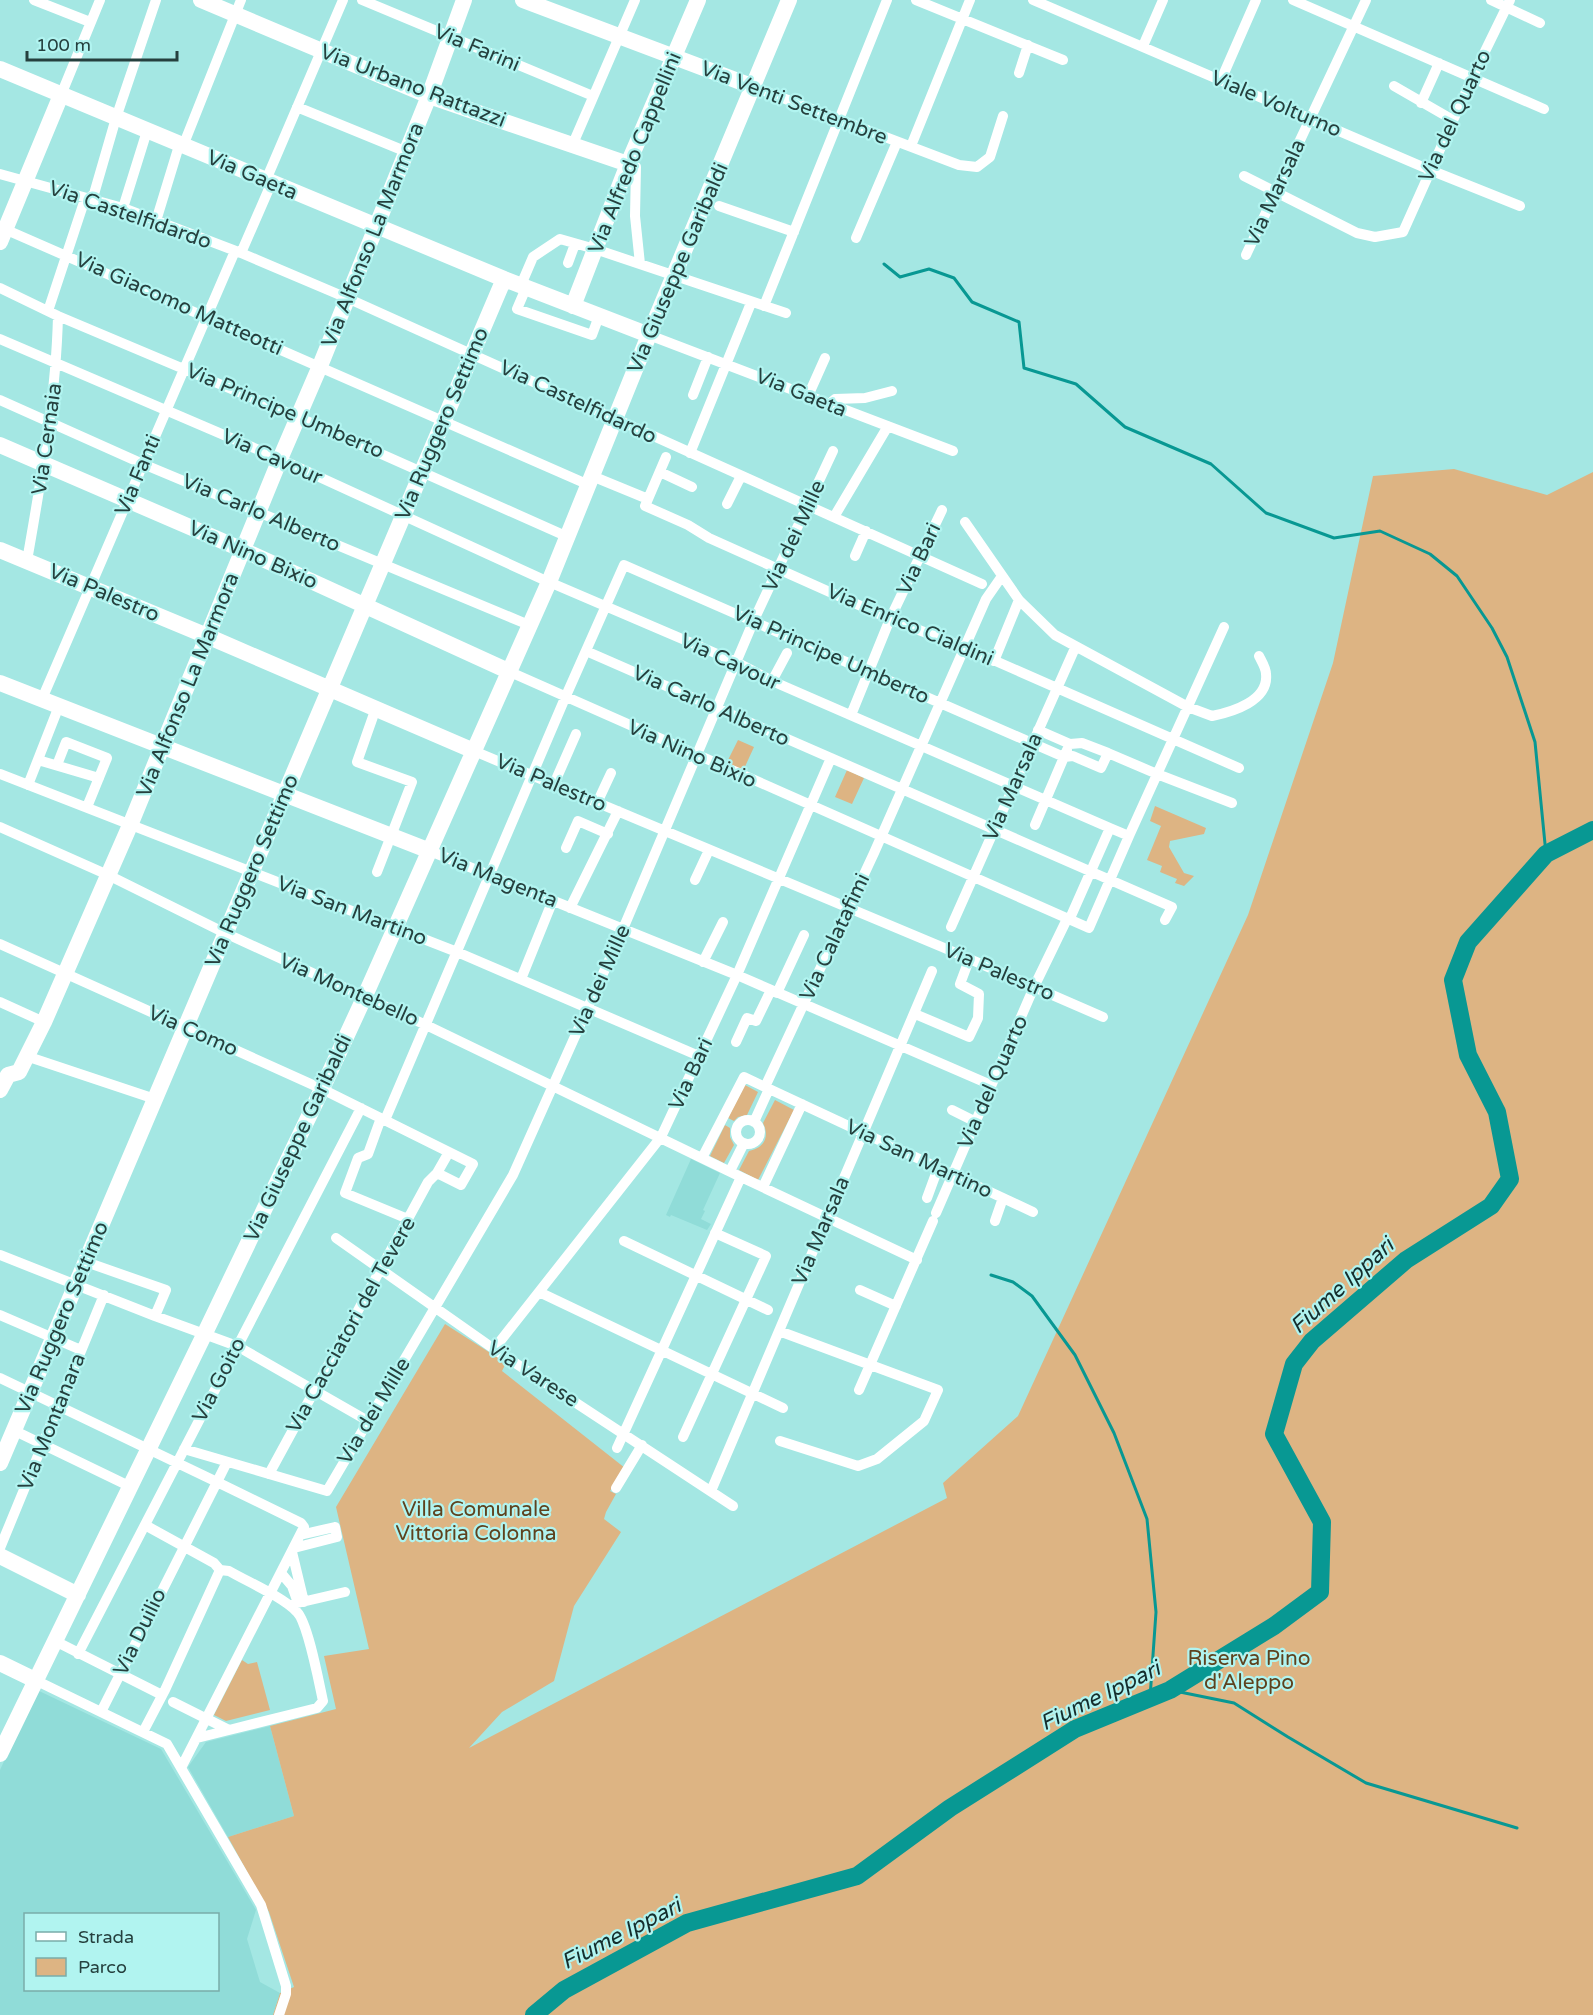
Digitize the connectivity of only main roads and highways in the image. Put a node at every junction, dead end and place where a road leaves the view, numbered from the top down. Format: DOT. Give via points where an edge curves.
graph roads {
  1 [pos="201,0"];
  2 [pos="464,0"];
  3 [pos="523,0"];
  4 [pos="698,0"];
  5 [pos="789,0"];
  6 [pos="543,4"];
  7 [pos="238,7"];
  8 [pos="673,57"];
  9 [pos="0,69"];
  10 [pos="753,87"];
  11 [pos="61,95"];
  12 [pos="429,96"];
  13 [pos="627,164"];
  14 [pos="376,226"];
  15 [pos="2,232"];
  16 [pos="504,279"];
  17 [pos="573,306"];
  18 [pos="649,335"];
  19 [pos="0,445"];
  20 [pos="0,550"];
  21 [pos="243,550"];
  22 [pos="363,605"];
  23 [pos="207,636"];
  24 [pos="506,672"];
  25 [pos="0,683"];
  26 [pos="329,688"];
  27 [pos="162,746"];
  28 [pos="474,751"];
  29 [pos="284,794"];
  30 [pos="430,851"];
  31 [pos="4,1073"];
  32 [pos="0,1090"];
  33 [pos="0,1463"];
  34 [pos="0,1556"];
  35 [pos="78,1595"];
  36 [pos="0,1663"];
  37 [pos="35,1680"];
  38 [pos="0,1754"];
  1 -- 7 [label="main road, Via Urbano Rattazzi"];
  2 -- 12 [label="main road, Via Alfonso La Marmora"];
  3 -- 6 [label="main road, Via Venti Settembre"];
  4 -- 8 [label="main road, Via Alfredo Cappellini"];
  5 -- 10 [label="main road, Via Giuseppe Garibaldi"];
  6 -- 8 [label="main road, Via Venti Settembre"];
  7 -- 12 [label="main road, Via Urbano Rattazzi" via="322,51"];
  8 -- 10 [label="main road, Via Venti Settembre"];
  8 -- 13 [label="main road, Via Alfredo Cappellini"];
  9 -- 11 [label="main road, Via Gaeta"];
  10 -- 18 [label="main road, Via Giuseppe Garibaldi"];
  11 -- 14 [label="main road, Via Gaeta"];
  11 -- 15 [label="main road"];
  12 -- 13 [label="main road, Via Urbano Rattazzi"];
  12 -- 14 [label="main road, Via Alfonso La Marmora"];
  13 -- 17 [label="main road, Via Alfredo Cappellini"];
  14 -- 16 [label="main road, Via Gaeta"];
  14 -- 21 [label="main road, Via Alfonso La Marmora"];
  16 -- 17 [label="main road, Via Gaeta"];
  16 -- 22 [label="main road, Via Ruggero Settimo"];
  17 -- 18 [label="main road, Via Gaeta"];
  18 -- 24 [label="main road, Via Giuseppe Garibaldi" via="568,537"];
  19 -- 21 [label="main road, Via Nino Bixio"];
  20 -- 23 [label="main road, Via Palestro"];
  21 -- 22 [label="main road, Via Nino Bixio"];
  21 -- 23 [label="main road, Via Alfonso La Marmora"];
  22 -- 24 [label="main road, Via Nino Bixio"];
  22 -- 26 [label="main road, Via Ruggero Settimo"];
  23 -- 26 [label="main road, Via Palestro"];
  23 -- 27 [label="main road, Via Alfonso La Marmora"];
  24 -- 28 [label="main road, Via Giuseppe Garibaldi"];
  25 -- 27 [label="main road, Via Magenta"];
  26 -- 28 [label="main road, Via Palestro"];
  26 -- 29 [label="main road, Via Ruggero Settimo"];
  27 -- 29 [label="main road, Via Magenta"];
  27 -- 31 [label="main road, Via Alfonso La Marmora" via="44,1022 19,1072"];
  28 -- 30 [label="main road, Via Giuseppe Garibaldi"];
  29 -- 30 [label="main road, Via Magenta"];
  29 -- 33 [label="main road, Via Ruggero Settimo"];
  30 -- 35 [label="main road, Via Giuseppe Garibaldi" via="322,1089"];
  31 -- 32 [label="main road, Via Alfonso La Marmora"];
  34 -- 35 [label="main road"];
  35 -- 37 [label="main road, Via Giuseppe Garibaldi"];
  36 -- 37 [label="main road"];
  37 -- 38 [label="main road, Via Giuseppe Garibaldi"];
}
